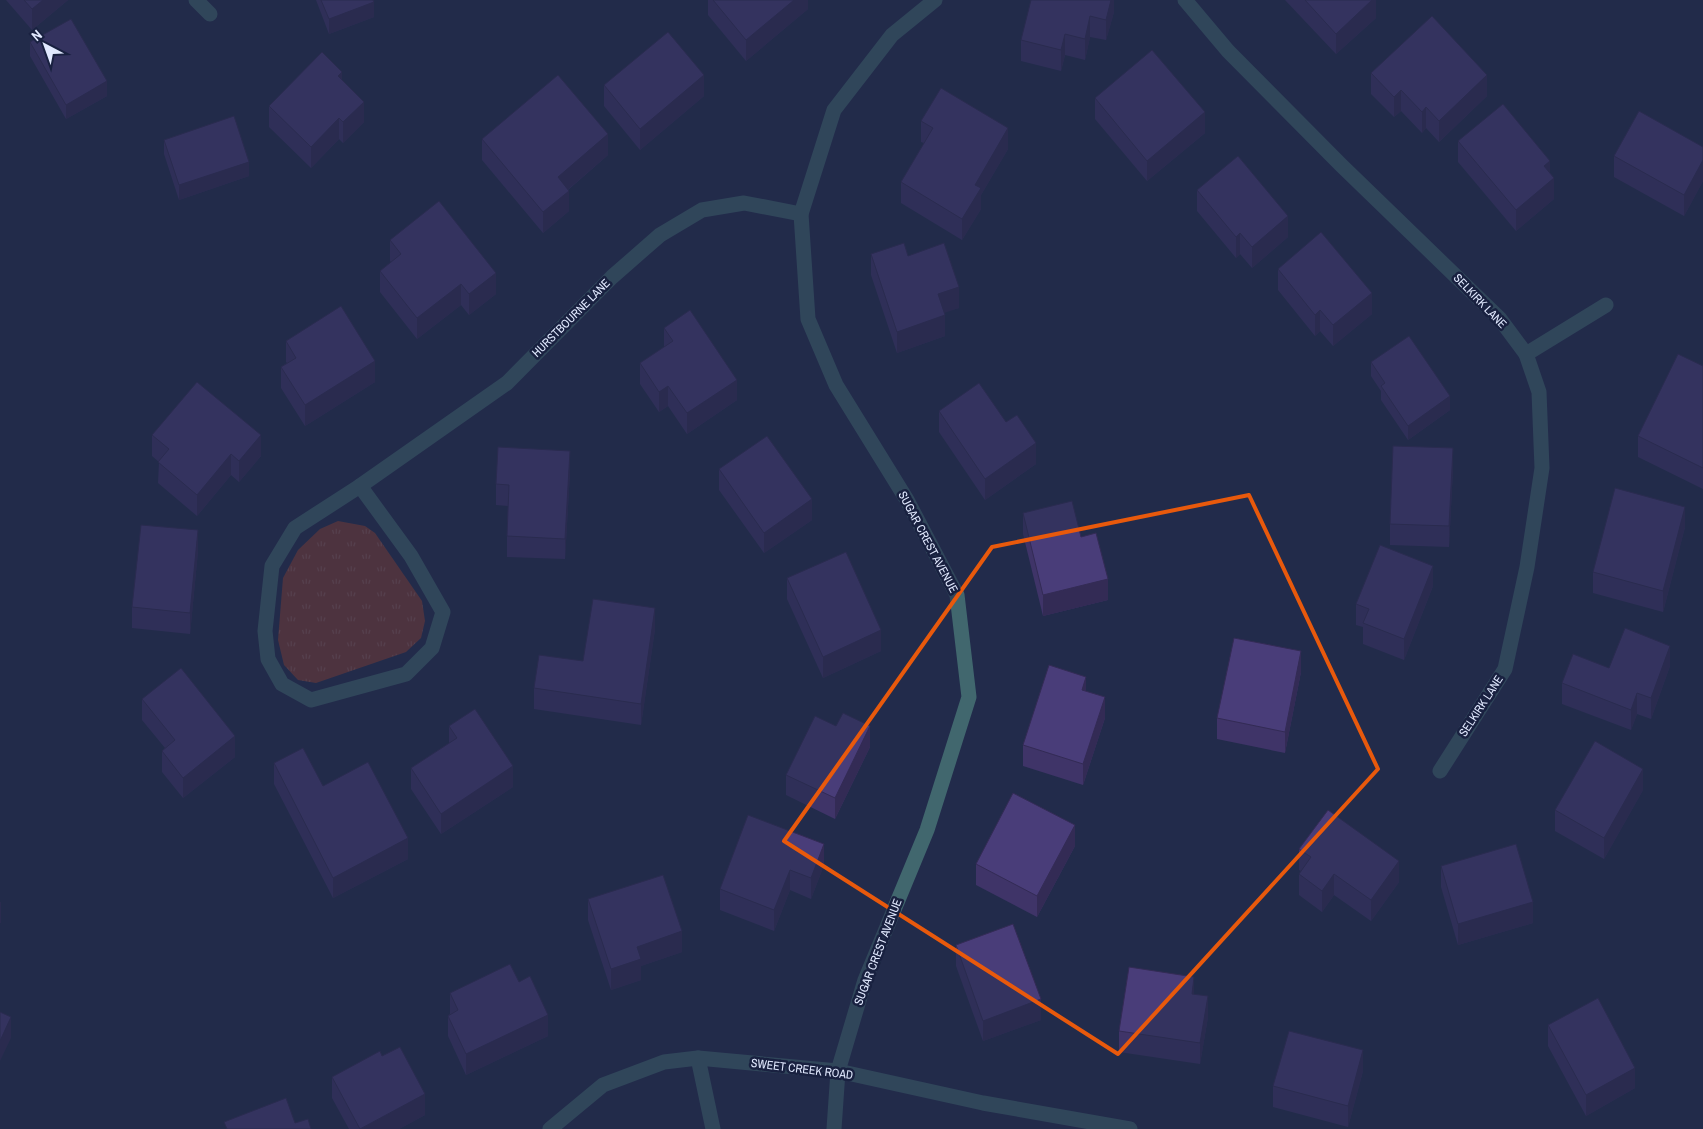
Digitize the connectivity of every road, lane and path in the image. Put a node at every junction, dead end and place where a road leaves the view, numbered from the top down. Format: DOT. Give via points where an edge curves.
graph roads {
  1 [pos="196,0"];
  2 [pos="935,0"];
  3 [pos="1185,0"];
  4 [pos="210,14"];
  5 [pos="801,214"];
  6 [pos="1606,305"];
  7 [pos="1526,354"];
  8 [pos="360,486"];
  9 [pos="1440,771"];
  10 [pos="698,1058"];
  11 [pos="838,1071"];
  12 [pos="550,1129"];
  13 [pos="713,1129"];
  14 [pos="834,1129"];
  15 [pos="1130,1129"];
  1 -- 4 [label="street"];
  2 -- 5 [label="street, SUGAR CREST AVENUE" via="892,35 834,110"];
  3 -- 7 [label="street, SELKIRK LANE" via="1242,66 1500,319"];
  5 -- 8 [label="street, HURSTBOURNE LANE" via="744,203 702,210 660,235 612,277 508,382"];
  5 -- 11 [label="street, SUGAR CREST AVENUE" via="808,319 836,385 907,500 957,594 969,697 927,830 865,980"];
  6 -- 7 [label="street"];
  7 -- 9 [label="street, SELKIRK LANE" via="1539,392 1542,468 1527,567 1505,669"];
  8 -- 8 [label="street, HURSTBOURNE LANE" via="295,528 272,566 266,631 268,659 282,684 311,700 406,674 432,648 443,612 411,556"];
  10 -- 11 [label="street, SWEET CREEK ROAD"];
  10 -- 12 [label="street, SWEET CREEK ROAD" via="664,1062 603,1085"];
  10 -- 13 [label="street"];
  11 -- 14 [label="street, SUGAR CREST AVENUE"];
  11 -- 15 [label="street, SWEET CREEK ROAD" via="983,1103"];
}
